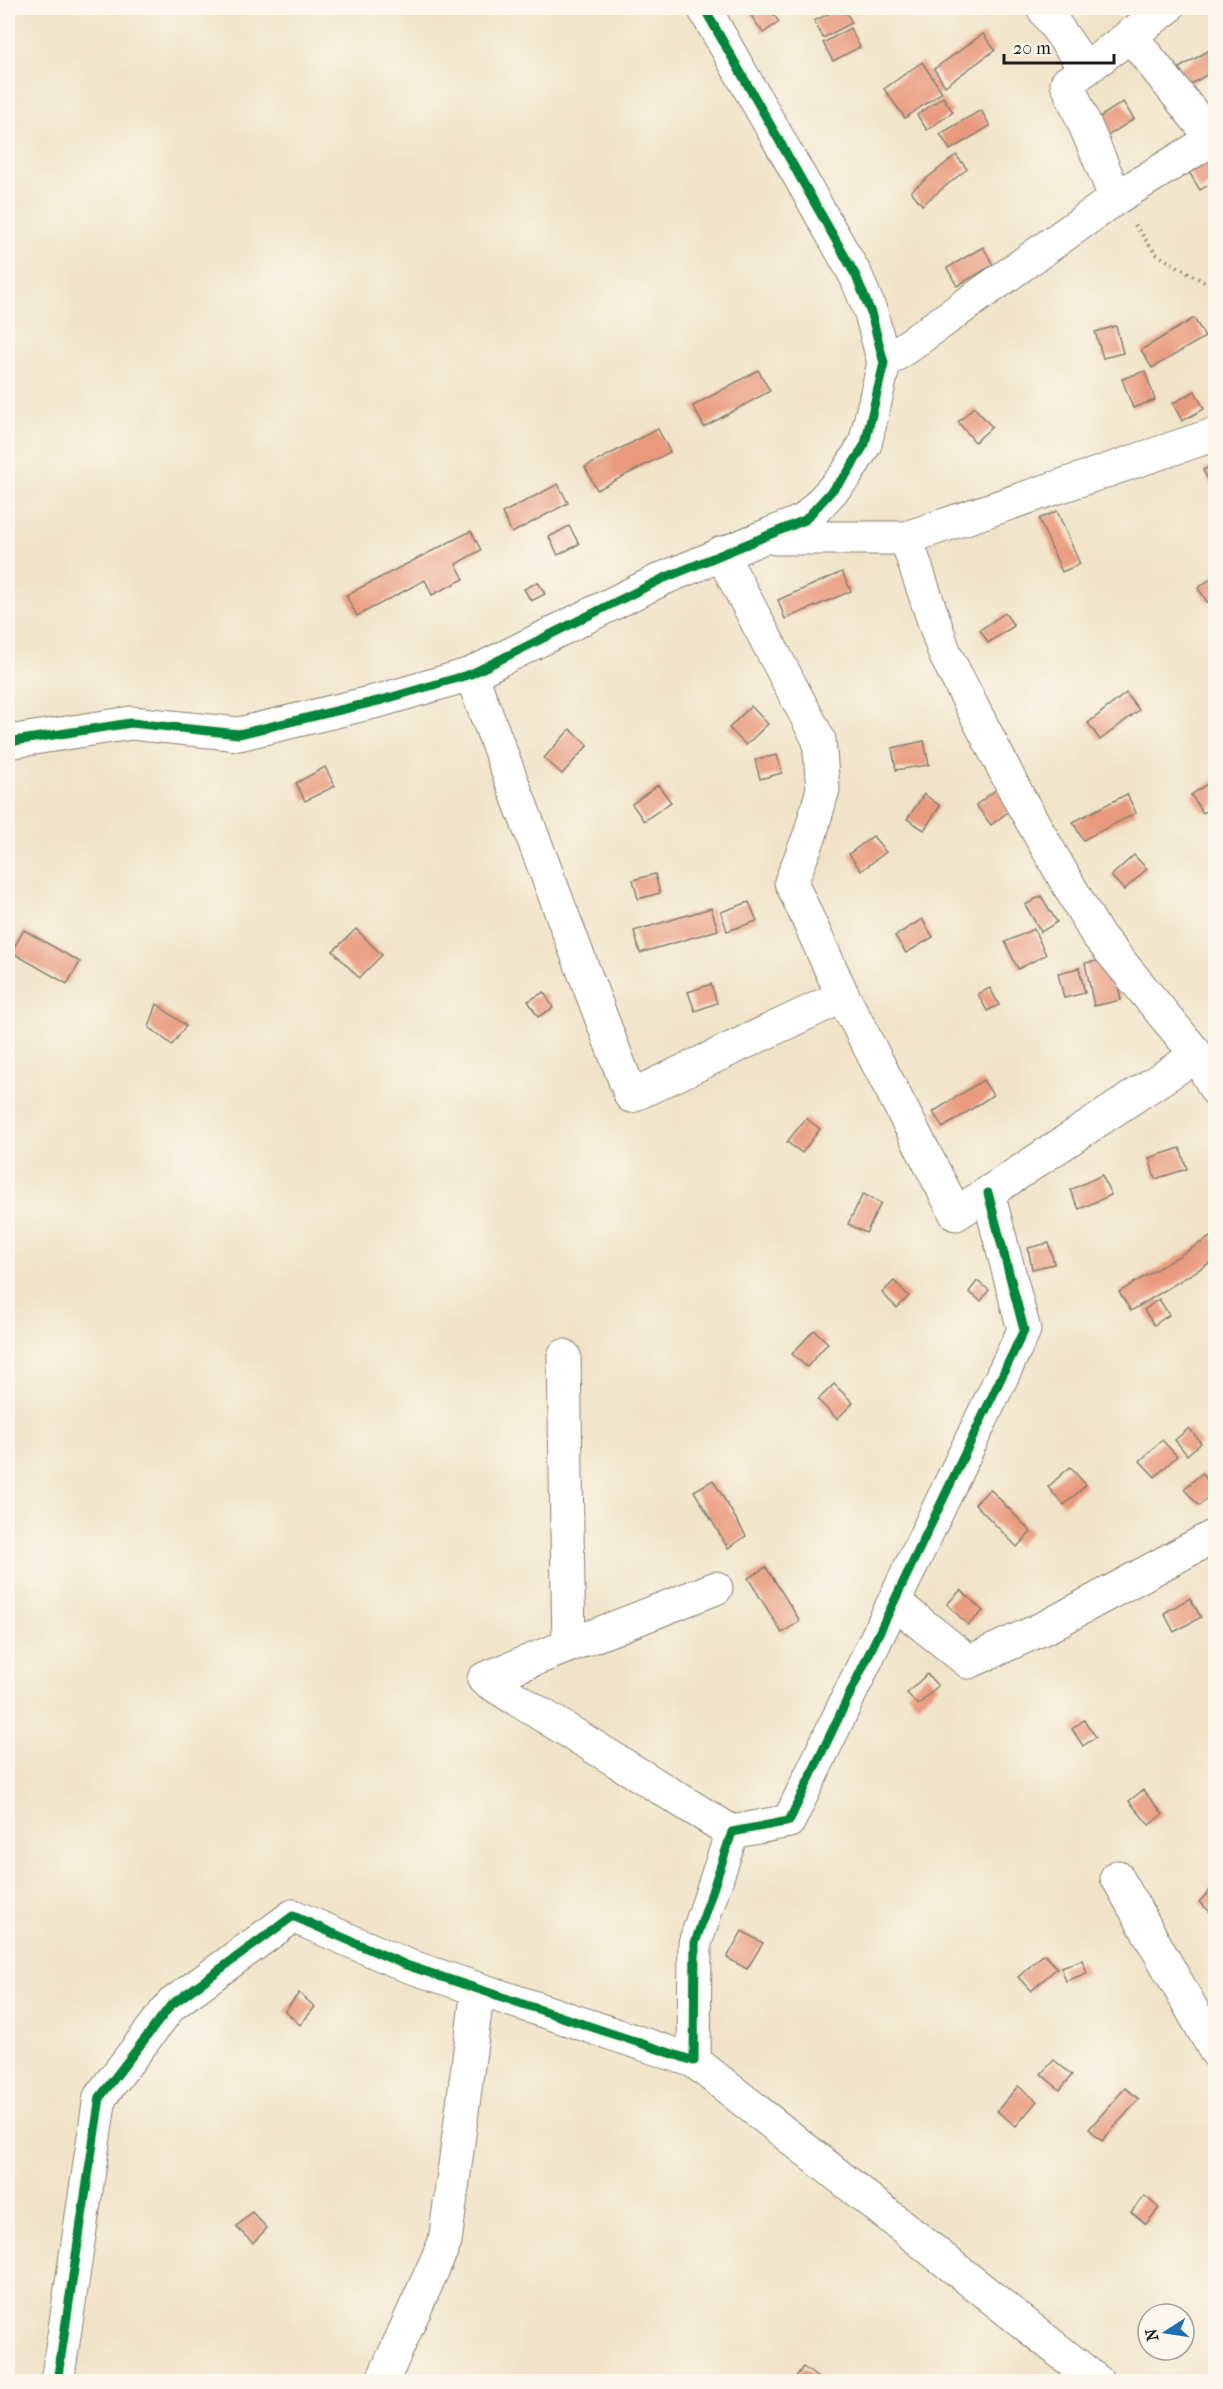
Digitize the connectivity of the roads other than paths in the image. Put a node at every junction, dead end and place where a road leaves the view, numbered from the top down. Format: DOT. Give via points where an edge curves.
graph roads {
  1 [pos="704,8"];
  2 [pos="1043,8"];
  3 [pos="1167,8"];
  4 [pos="1130,35"];
  5 [pos="1086,69"];
  6 [pos="1214,138"];
  7 [pos="1116,198"];
  8 [pos="884,363"];
  9 [pos="1215,434"];
  10 [pos="906,537"];
  11 [pos="766,538"];
  12 [pos="721,553"];
  13 [pos="471,674"];
  14 [pos="8,742"];
  15 [pos="843,996"];
  16 [pos="1197,1055"];
  17 [pos="1215,1090"];
  18 [pos="988,1193"];
  19 [pos="564,1356"];
  20 [pos="1215,1534"];
  21 [pos="716,1588"];
  22 [pos="894,1602"];
  23 [pos="569,1646"];
  24 [pos="732,1832"];
  25 [pos="1117,1877"];
  26 [pos="478,1989"];
  27 [pos="1215,2052"];
  28 [pos="694,2061"];
  29 [pos="57,2382"];
  30 [pos="382,2382"];
  31 [pos="1098,2382"];
  1 -- 8 [label="street" via="856,276"];
  2 -- 5 [label="street"];
  3 -- 4 [label="street"];
  4 -- 5 [label="street"];
  4 -- 6 [label="street"];
  5 -- 7 [label="street" via="1067,83"];
  6 -- 7 [label="street"];
  7 -- 8 [label="street"];
  8 -- 11 [label="street" via="865,444 846,475 805,520"];
  9 -- 10 [label="street"];
  10 -- 11 [label="street"];
  10 -- 16 [label="street" via="945,654 1020,800 1096,933"];
  11 -- 12 [label="street"];
  12 -- 13 [label="street"];
  12 -- 15 [label="street" via="819,740 823,789 810,835 790,882"];
  13 -- 14 [label="street" via="238,734 131,723"];
  13 -- 15 [label="street" via="632,1095"];
  15 -- 18 [label="street" via="956,1214"];
  16 -- 17 [label="street"];
  16 -- 18 [label="street"];
  18 -- 22 [label="street" via="1024,1330"];
  19 -- 23 [label="street"];
  20 -- 22 [label="street" via="1048,1626 969,1662"];
  21 -- 23 [label="street"];
  22 -- 24 [label="street" via="789,1821"];
  23 -- 24 [label="street" via="484,1679"];
  24 -- 28 [label="street" via="694,1943"];
  25 -- 27 [label="street"];
  26 -- 28 [label="street"];
  26 -- 29 [label="street" via="406,1965 293,1916 171,2005 100,2097"];
  26 -- 30 [label="street" via="445,2242"];
  28 -- 31 [label="street"];
}
